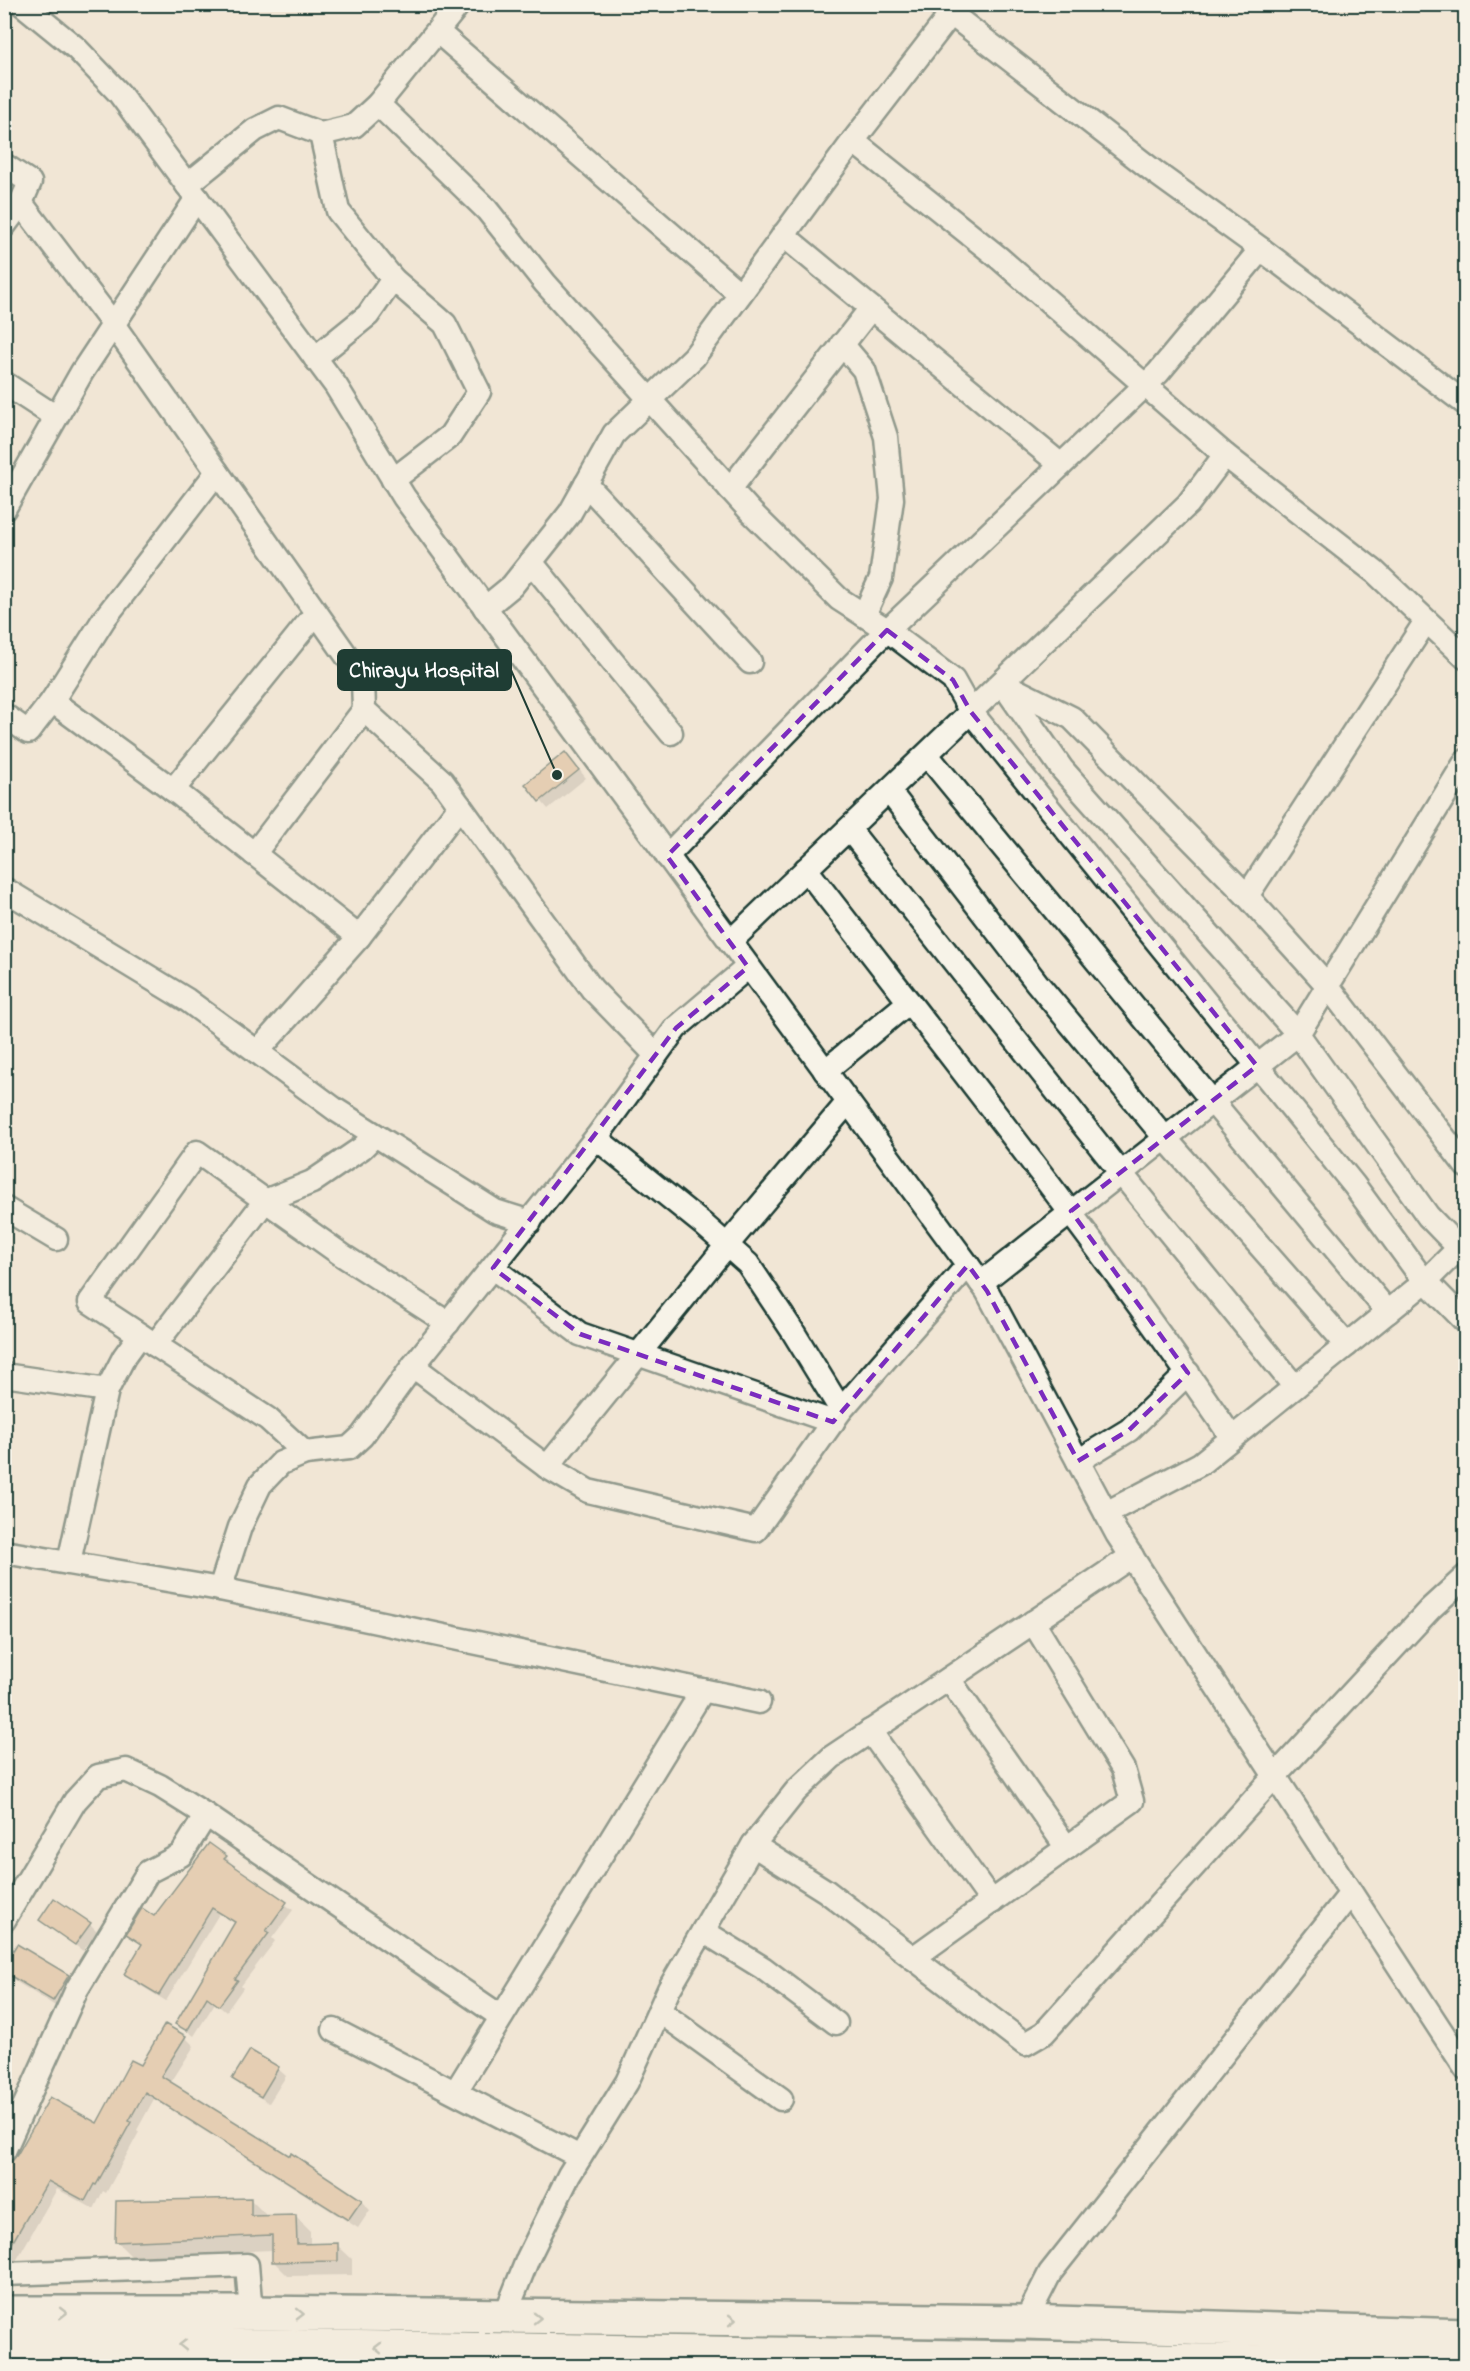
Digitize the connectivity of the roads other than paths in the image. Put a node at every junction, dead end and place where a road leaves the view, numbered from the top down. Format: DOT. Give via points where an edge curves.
graph roads {
  1 [pos="12,4"];
  2 [pos="22,4"];
  3 [pos="459,4"];
  4 [pos="946,9"];
  5 [pos="4,15"];
  6 [pos="438,32"];
  7 [pos="378,104"];
  8 [pos="321,134"];
  9 [pos="853,141"];
  10 [pos="4,165"];
  11 [pos="192,192"];
  12 [pos="21,203"];
  13 [pos="4,226"];
  14 [pos="783,235"];
  15 [pos="1261,249"];
  16 [pos="393,279"];
  17 [pos="740,294"];
  18 [pos="871,308"];
  19 [pos="113,324"];
  20 [pos="842,344"];
  21 [pos="315,358"];
  22 [pos="4,383"];
  23 [pos="1145,385"];
  24 [pos="1462,395"];
  25 [pos="650,399"];
  26 [pos="56,417"];
  27 [pos="1225,455"];
  28 [pos="1061,465"];
  29 [pos="217,472"];
  30 [pos="393,480"];
  31 [pos="586,484"];
  32 [pos="730,489"];
  33 [pos="4,509"];
  34 [pos="531,562"];
  35 [pos="485,608"];
  36 [pos="316,613"];
  37 [pos="864,615"];
  38 [pos="1426,621"];
  39 [pos="887,630"];
  40 [pos="1466,658"];
  41 [pos="750,662"];
  42 [pos="1002,683"];
  43 [pos="52,701"];
  44 [pos="364,710"];
  45 [pos="971,712"];
  46 [pos="4,715"];
  47 [pos="671,733"];
  48 [pos="927,755"];
  49 [pos="1466,760"];
  50 [pos="173,790"];
  51 [pos="889,791"];
  52 [pos="460,806"];
  53 [pos="849,829"];
  54 [pos="254,854"];
  55 [pos="667,856"];
  56 [pos="806,869"];
  57 [pos="4,890"];
  58 [pos="1247,896"];
  59 [pos="359,937"];
  60 [pos="730,942"];
  61 [pos="748,967"];
  62 [pos="1328,986"];
  63 [pos="909,1002"];
  64 [pos="1298,1034"];
  65 [pos="257,1052"];
  66 [pos="656,1055"];
  67 [pos="1257,1066"];
  68 [pos="825,1071"];
  69 [pos="1212,1101"];
  70 [pos="848,1102"];
  71 [pos="375,1135"];
  72 [pos="596,1138"];
  73 [pos="1165,1138"];
  74 [pos="1466,1166"];
  75 [pos="1121,1173"];
  76 [pos="265,1201"];
  77 [pos="4,1208"];
  78 [pos="1071,1211"];
  79 [pos="530,1222"];
  80 [pos="56,1239"];
  81 [pos="727,1245"];
  82 [pos="1462,1245"];
  83 [pos="493,1268"];
  84 [pos="974,1274"];
  85 [pos="1426,1281"];
  86 [pos="1388,1312"];
  87 [pos="1466,1322"];
  88 [pos="448,1323"];
  89 [pos="148,1340"];
  90 [pos="1347,1345"];
  91 [pos="638,1354"];
  92 [pos="413,1366"];
  93 [pos="1188,1373"];
  94 [pos="4,1376"];
  95 [pos="1295,1387"];
  96 [pos="107,1390"];
  97 [pos="837,1416"];
  98 [pos="1232,1438"];
  99 [pos="305,1453"];
  100 [pos="1078,1461"];
  101 [pos="547,1467"];
  102 [pos="1106,1513"];
  103 [pos="4,1552"];
  104 [pos="1132,1556"];
  105 [pos="69,1562"];
  106 [pos="1466,1576"];
  107 [pos="220,1588"];
  108 [pos="1033,1622"];
  109 [pos="949,1679"];
  110 [pos="703,1690"];
  111 [pos="759,1702"];
  112 [pos="870,1731"];
  113 [pos="1275,1776"];
  114 [pos="206,1815"];
  115 [pos="753,1845"];
  116 [pos="1067,1848"];
  117 [pos="1351,1893"];
  118 [pos="992,1902"];
  119 [pos="4,1920"];
  120 [pos="703,1930"];
  121 [pos="913,1958"];
  122 [pos="659,2011"];
  123 [pos="500,2016"];
  124 [pos="836,2023"];
  125 [pos="334,2030"];
  126 [pos="1466,2069"];
  127 [pos="456,2091"];
  128 [pos="781,2099"];
  129 [pos="4,2151"];
  130 [pos="580,2157"];
  131 [pos="4,2274"];
  132 [pos="4,2313"];
  133 [pos="251,2313"];
  134 [pos="504,2318"];
  135 [pos="1025,2322"];
  136 [pos="1466,2336"];
  137 [pos="4,2342"];
  138 [pos="1466,2366"];
  1 -- 5 [label="street"];
  2 -- 11 [label="street" via="76,48 119,93"];
  3 -- 6 [label="street"];
  4 -- 9 [label="street"];
  4 -- 15 [label="street" via="1156,173"];
  6 -- 7 [label="street"];
  6 -- 17 [label="street"];
  7 -- 8 [label="street" via="354,126"];
  7 -- 25 [label="street" via="487,210 545,283"];
  8 -- 11 [label="street" via="279,118 255,130"];
  8 -- 16 [label="street" via="338,211"];
  9 -- 14 [label="street"];
  9 -- 23 [label="street" via="998,257"];
  10 -- 12 [label="street" via="30,182"];
  11 -- 19 [label="street"];
  11 -- 21 [label="street"];
  12 -- 13 [label="street"];
  12 -- 19 [label="street"];
  14 -- 17 [label="street"];
  14 -- 18 [label="street"];
  15 -- 23 [label="street"];
  15 -- 24 [label="street"];
  16 -- 21 [label="street" via="368,315"];
  16 -- 30 [label="street" via="445,324 478,392 450,436"];
  17 -- 25 [label="street" via="694,357"];
  18 -- 20 [label="street"];
  18 -- 28 [label="street"];
  19 -- 26 [label="street"];
  19 -- 29 [label="street"];
  20 -- 32 [label="street"];
  20 -- 37 [label="street" via="864,370 883,426 892,499 881,578"];
  21 -- 30 [label="street"];
  22 -- 26 [label="street"];
  23 -- 27 [label="street"];
  23 -- 28 [label="street"];
  25 -- 31 [label="street" via="614,434"];
  25 -- 32 [label="street"];
  26 -- 33 [label="street"];
  27 -- 38 [label="street" via="1376,572"];
  27 -- 42 [label="street" via="1188,504"];
  28 -- 39 [label="street"];
  29 -- 36 [label="street"];
  29 -- 43 [label="street" via="105,619"];
  30 -- 35 [label="street"];
  31 -- 34 [label="street" via="570,513"];
  31 -- 41 [label="street"];
  32 -- 37 [label="street" via="839,599"];
  34 -- 35 [label="street" via="512,586"];
  34 -- 47 [label="street"];
  35 -- 55 [label="street"];
  36 -- 44 [label="street" via="363,679"];
  36 -- 50 [label="street"];
  37 -- 39 [label="street"];
  38 -- 40 [label="street"];
  38 -- 58 [label="street"];
  39 -- 45 [label="street" via="953,680"];
  39 -- 55 [label="street"];
  42 -- 45 [label="street"];
  42 -- 58 [label="street" via="1072,718"];
  42 -- 64 [label="street" via="1062,769"];
  43 -- 46 [label="street" via="28,732"];
  43 -- 50 [label="street"];
  44 -- 52 [label="street" via="442,782"];
  44 -- 54 [label="street"];
  45 -- 48 [label="street"];
  45 -- 67 [label="street"];
  48 -- 51 [label="street"];
  48 -- 69 [label="street"];
  49 -- 62 [label="street"];
  50 -- 54 [label="street"];
  51 -- 53 [label="street"];
  51 -- 73 [label="street" via="1037,983"];
  52 -- 59 [label="street"];
  52 -- 66 [label="street" via="592,989"];
  53 -- 56 [label="street"];
  53 -- 75 [label="street"];
  54 -- 59 [label="street"];
  55 -- 60 [label="street"];
  56 -- 60 [label="street"];
  56 -- 63 [label="street"];
  57 -- 65 [label="street" via="187,1000"];
  58 -- 62 [label="street"];
  59 -- 65 [label="street"];
  60 -- 61 [label="street"];
  61 -- 66 [label="street" via="676,1028"];
  61 -- 68 [label="street"];
  62 -- 64 [label="street"];
  62 -- 74 [label="street"];
  63 -- 68 [label="street"];
  63 -- 78 [label="street"];
  64 -- 67 [label="street"];
  64 -- 82 [label="street" via="1428,1216"];
  65 -- 71 [label="street"];
  66 -- 72 [label="street"];
  67 -- 69 [label="street"];
  67 -- 85 [label="street"];
  68 -- 70 [label="street"];
  69 -- 73 [label="street"];
  69 -- 86 [label="street"];
  70 -- 81 [label="street"];
  70 -- 84 [label="street"];
  71 -- 76 [label="street" via="312,1182"];
  71 -- 79 [label="street" via="495,1211"];
  72 -- 79 [label="street"];
  72 -- 81 [label="street"];
  73 -- 75 [label="street"];
  73 -- 90 [label="street"];
  75 -- 78 [label="street"];
  75 -- 95 [label="street"];
  76 -- 88 [label="street"];
  76 -- 89 [label="street"];
  76 -- 89 [label="street" via="197,1152 90,1302"];
  77 -- 80 [label="street"];
  78 -- 84 [label="street"];
  78 -- 93 [label="street"];
  79 -- 83 [label="street"];
  81 -- 91 [label="street"];
  81 -- 97 [label="street" via="748,1264 792,1330"];
  82 -- 85 [label="street"];
  83 -- 88 [label="street"];
  83 -- 91 [label="street" via="579,1334"];
  84 -- 97 [label="street"];
  84 -- 100 [label="street"];
  85 -- 86 [label="street"];
  85 -- 87 [label="street"];
  86 -- 90 [label="street"];
  88 -- 92 [label="street"];
  89 -- 96 [label="street" via="124,1357"];
  89 -- 99 [label="street" via="268,1419"];
  90 -- 95 [label="street"];
  91 -- 97 [label="street"];
  91 -- 101 [label="street"];
  92 -- 99 [label="street" via="349,1448"];
  92 -- 101 [label="street"];
  93 -- 98 [label="street"];
  93 -- 100 [label="street" via="1129,1430"];
  94 -- 96 [label="street"];
  95 -- 98 [label="street"];
  96 -- 105 [label="street"];
  97 -- 101 [label="street" via="756,1530 588,1491"];
  98 -- 102 [label="street" via="1200,1464"];
  99 -- 107 [label="street" via="281,1463 260,1485 240,1527"];
  100 -- 102 [label="street"];
  102 -- 104 [label="street"];
  103 -- 105 [label="street"];
  104 -- 108 [label="street"];
  104 -- 113 [label="street"];
  105 -- 107 [label="street"];
  106 -- 113 [label="street" via="1430,1609"];
  107 -- 110 [label="street"];
  108 -- 109 [label="street"];
  108 -- 116 [label="street" via="1123,1768 1132,1801"];
  109 -- 112 [label="street"];
  109 -- 116 [label="street"];
  110 -- 111 [label="street"];
  110 -- 123 [label="street"];
  112 -- 115 [label="street" via="832,1757 796,1791"];
  112 -- 118 [label="street"];
  113 -- 117 [label="street"];
  113 -- 121 [label="street" via="1044,2033 1025,2044"];
  114 -- 119 [label="street" via="126,1770 98,1776 75,1801"];
  114 -- 123 [label="street"];
  114 -- 129 [label="street" via="181,1855 148,1872 77,1989"];
  115 -- 120 [label="street"];
  115 -- 121 [label="street" via="826,1891"];
  116 -- 118 [label="street"];
  117 -- 126 [label="street"];
  117 -- 135 [label="street" via="1050,2273"];
  118 -- 121 [label="street"];
  120 -- 122 [label="street"];
  120 -- 124 [label="street" via="763,1968"];
  122 -- 128 [label="street"];
  122 -- 130 [label="street" via="627,2082"];
  123 -- 127 [label="street"];
  125 -- 127 [label="street"];
  127 -- 130 [label="street"];
  130 -- 134 [label="street" via="528,2258"];
  131 -- 133 [label="street" via="247,2265"];
  132 -- 133 [label="highway, one-way"];
  133 -- 134 [label="highway, one-way"];
  134 -- 135 [label="highway, one-way"];
  135 -- 136 [label="highway"];
  138 -- 137 [label="highway, one-way"];
}
